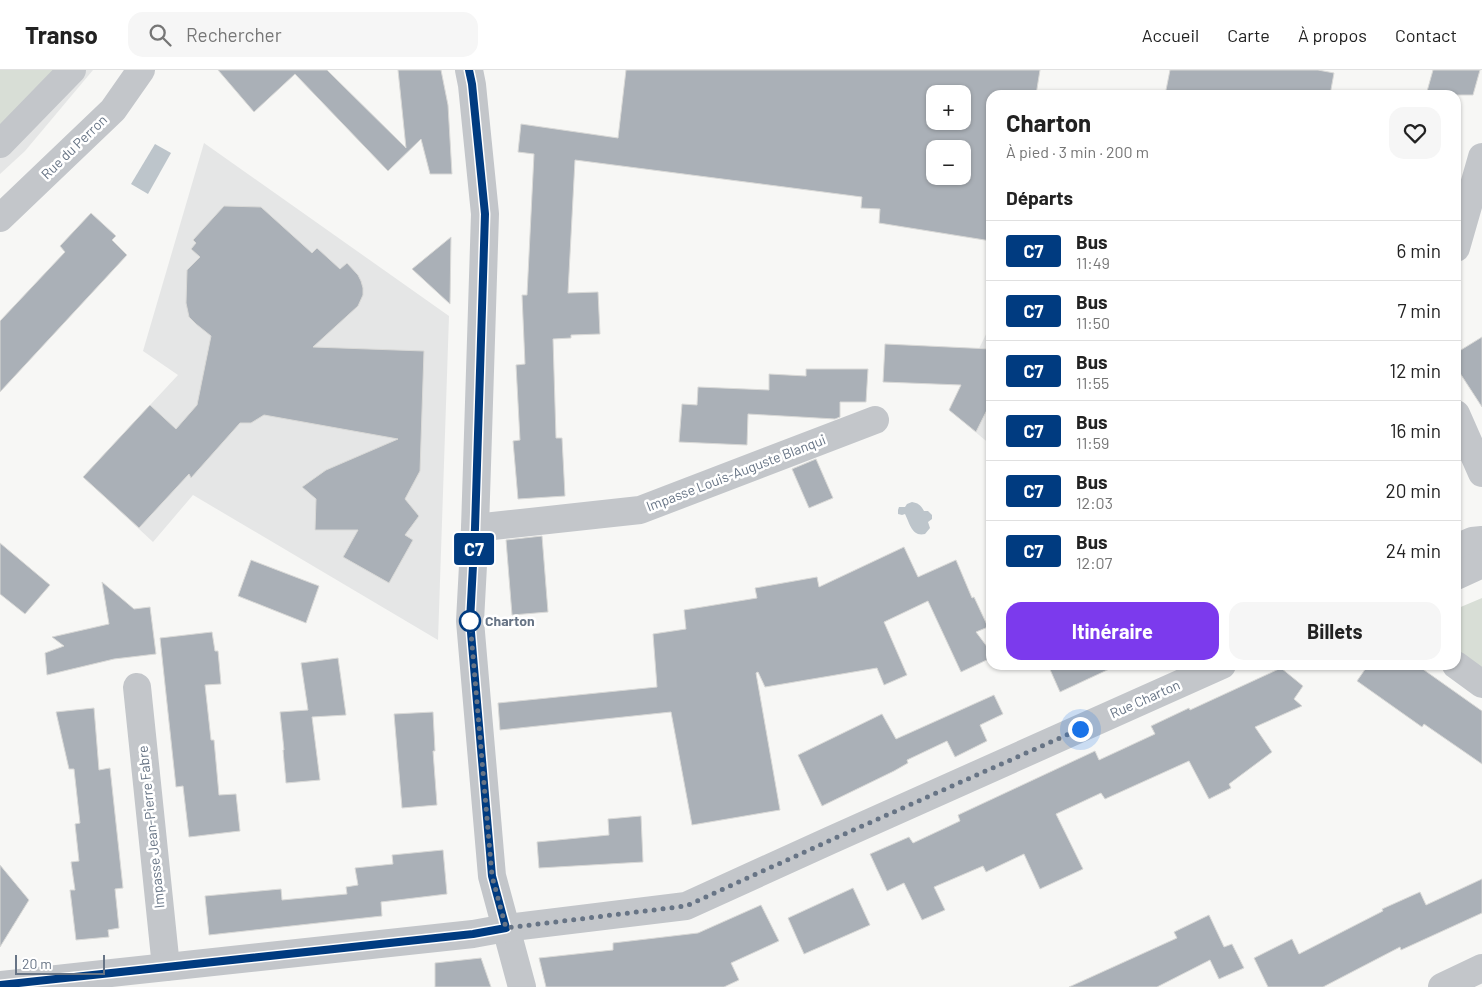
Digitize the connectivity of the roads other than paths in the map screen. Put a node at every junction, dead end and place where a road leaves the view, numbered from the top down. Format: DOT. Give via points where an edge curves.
graph roads {
  1 [pos="72,70"];
  2 [pos="141,70"];
  3 [pos="469,70"];
  4 [pos="0,144"];
  5 [pos="1482,157"];
  6 [pos="1463,200"];
  7 [pos="1461,214"];
  8 [pos="0,218"];
  9 [pos="875,420"];
  10 [pos="1461,425"];
  11 [pos="1482,473"];
  12 [pos="475,528"];
  13 [pos="1482,540"];
  14 [pos="1461,546"];
  15 [pos="1482,564"];
  16 [pos="1461,574"];
  17 [pos="1461,669"];
  18 [pos="1211,670"];
  19 [pos="1482,684"];
  20 [pos="136,687"];
  21 [pos="506,928"];
  22 [pos="166,967"];
  23 [pos="1482,968"];
  24 [pos="0,985"];
  25 [pos="522,987"];
  26 [pos="1442,987"];
  1 -- 4 [label="street"];
  2 -- 8 [label="street, Rue du Perron" via="113,110"];
  3 -- 12 [label="street" via="485,214"];
  5 -- 6 [label="street"];
  6 -- 7 [label="street"];
  9 -- 12 [label="street, Impasse Louis-Auguste Blanqui" via="640,510"];
  10 -- 11 [label="street"];
  12 -- 21 [label="street" via="470,621 492,876"];
  13 -- 14 [label="street"];
  15 -- 16 [label="street"];
  17 -- 19 [label="street"];
  18 -- 21 [label="street, Rue Charton" via="686,906"];
  20 -- 22 [label="street, Impasse Jean-Pierre Fabre"];
  21 -- 22 [label="street, Rue Charton"];
  21 -- 25 [label="street"];
  22 -- 24 [label="street, Rue Charton"];
  23 -- 26 [label="street"];
}
